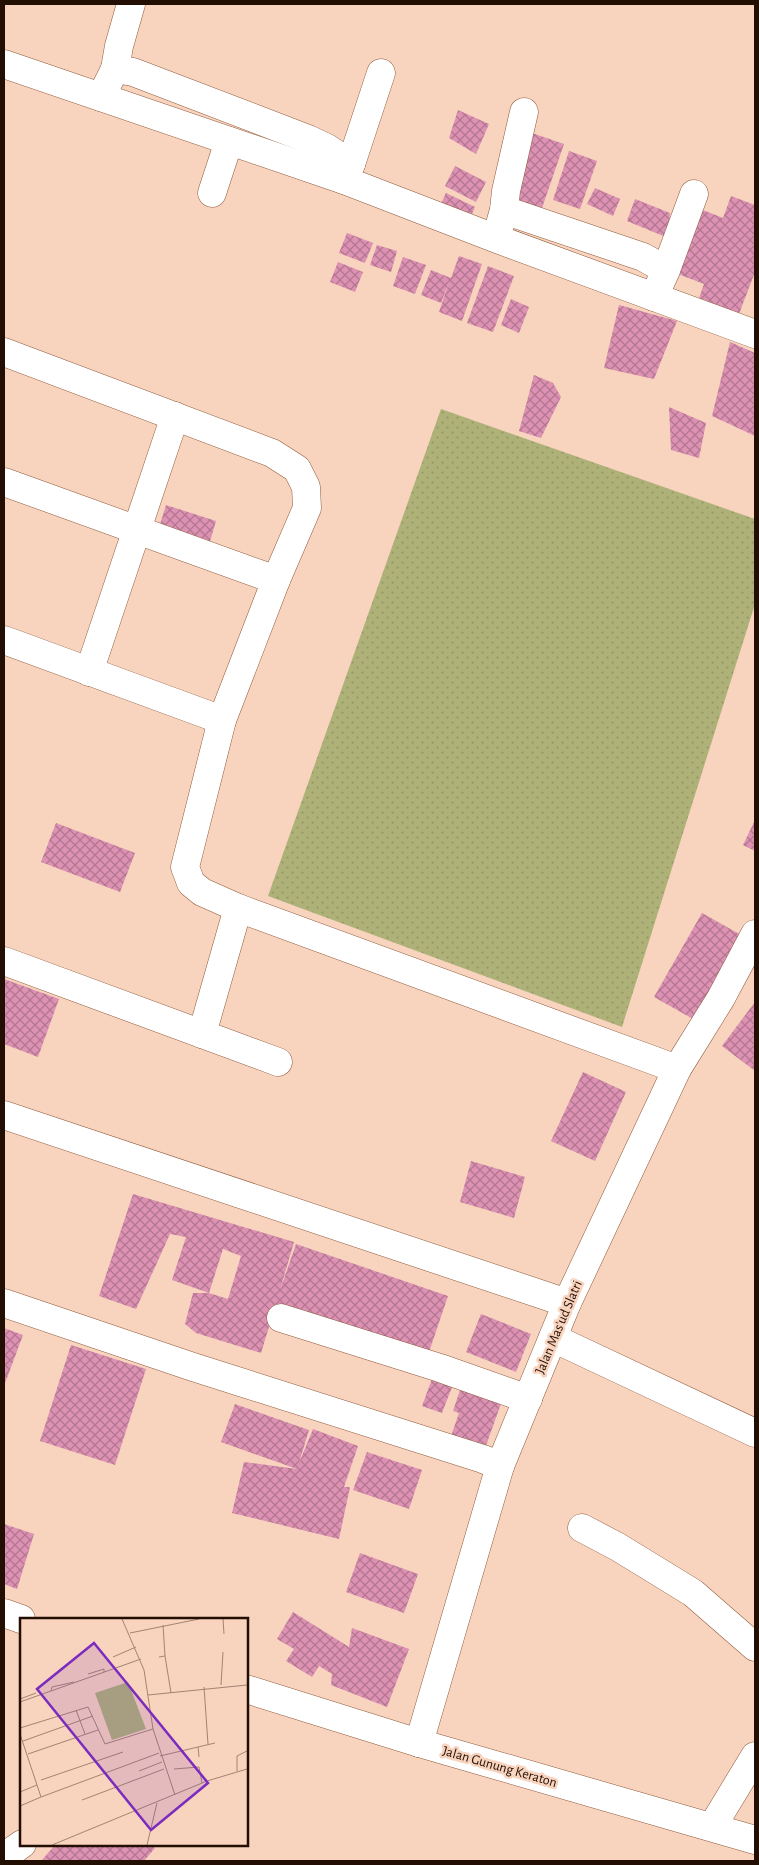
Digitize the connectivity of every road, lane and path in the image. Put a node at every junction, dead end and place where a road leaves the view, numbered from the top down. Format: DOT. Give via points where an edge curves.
graph roads {
  1 [pos="130,4"];
  2 [pos="4,64"];
  3 [pos="115,69"];
  4 [pos="381,73"];
  5 [pos="101,97"];
  6 [pos="524,112"];
  7 [pos="229,141"];
  8 [pos="348,172"];
  9 [pos="212,193"];
  10 [pos="694,194"];
  11 [pos="504,210"];
  12 [pos="496,239"];
  13 [pos="666,270"];
  14 [pos="654,297"];
  15 [pos="755,334"];
  16 [pos="4,352"];
  17 [pos="175,416"];
  18 [pos="4,482"];
  19 [pos="136,530"];
  20 [pos="276,580"];
  21 [pos="4,640"];
  22 [pos="89,672"];
  23 [pos="222,720"];
  24 [pos="238,908"];
  25 [pos="755,934"];
  26 [pos="4,961"];
  27 [pos="745,970"];
  28 [pos="202,1034"];
  29 [pos="278,1062"];
  30 [pos="677,1069"];
  31 [pos="4,1115"];
  32 [pos="4,1303"];
  33 [pos="567,1303"];
  34 [pos="281,1318"];
  35 [pos="553,1338"];
  36 [pos="528,1399"];
  37 [pos="755,1433"];
  38 [pos="500,1466"];
  39 [pos="582,1528"];
  40 [pos="4,1613"];
  41 [pos="20,1619"];
  42 [pos="755,1647"];
  43 [pos="248,1690"];
  44 [pos="419,1742"];
  45 [pos="755,1756"];
  46 [pos="712,1827"];
  47 [pos="755,1840"];
  48 [pos="21,1845"];
  49 [pos="4,1857"];
  1 -- 3 [label="street"];
  2 -- 5 [label="street"];
  3 -- 5 [label="street"];
  3 -- 8 [label="street" via="133,72 308,139 327,148"];
  4 -- 8 [label="street"];
  5 -- 7 [label="street"];
  6 -- 11 [label="street"];
  7 -- 8 [label="street"];
  7 -- 9 [label="street"];
  8 -- 12 [label="street"];
  10 -- 13 [label="street"];
  11 -- 12 [label="street"];
  11 -- 13 [label="street" via="643,257"];
  12 -- 14 [label="street"];
  13 -- 14 [label="street"];
  14 -- 15 [label="street"];
  16 -- 17 [label="street"];
  17 -- 19 [label="street"];
  17 -- 20 [label="street" via="272,453 296,469 306,487 307,508"];
  18 -- 19 [label="street"];
  19 -- 20 [label="street"];
  19 -- 22 [label="street"];
  20 -- 23 [label="street"];
  21 -- 22 [label="street"];
  22 -- 23 [label="street"];
  23 -- 24 [label="street" via="185,867 192,883 202,892"];
  24 -- 28 [label="street"];
  24 -- 30 [label="street"];
  25 -- 27 [label="street, Jalan Mas'ud Slatri"];
  26 -- 28 [label="street"];
  27 -- 30 [label="street, Jalan Mas'ud Slatri"];
  28 -- 29 [label="street"];
  30 -- 33 [label="street, Jalan Mas'ud Slatri"];
  31 -- 33 [label="street"];
  32 -- 38 [label="street"];
  33 -- 35 [label="street, Jalan Mas'ud Slatri"];
  34 -- 36 [label="street"];
  35 -- 36 [label="street, Jalan Mas'ud Slatri"];
  35 -- 37 [label="street"];
  36 -- 38 [label="street, Jalan Mas'ud Slatri"];
  38 -- 44 [label="street, Jalan Mas'ud Slatri"];
  39 -- 42 [label="street" via="693,1593"];
  40 -- 41 [label="street"];
  43 -- 44 [label="street, Jalan Gunung Keraton"];
  44 -- 46 [label="street, Jalan Gunung Keraton"];
  45 -- 46 [label="street"];
  46 -- 47 [label="street, Jalan Gunung Keraton"];
  48 -- 49 [label="street"];
}
